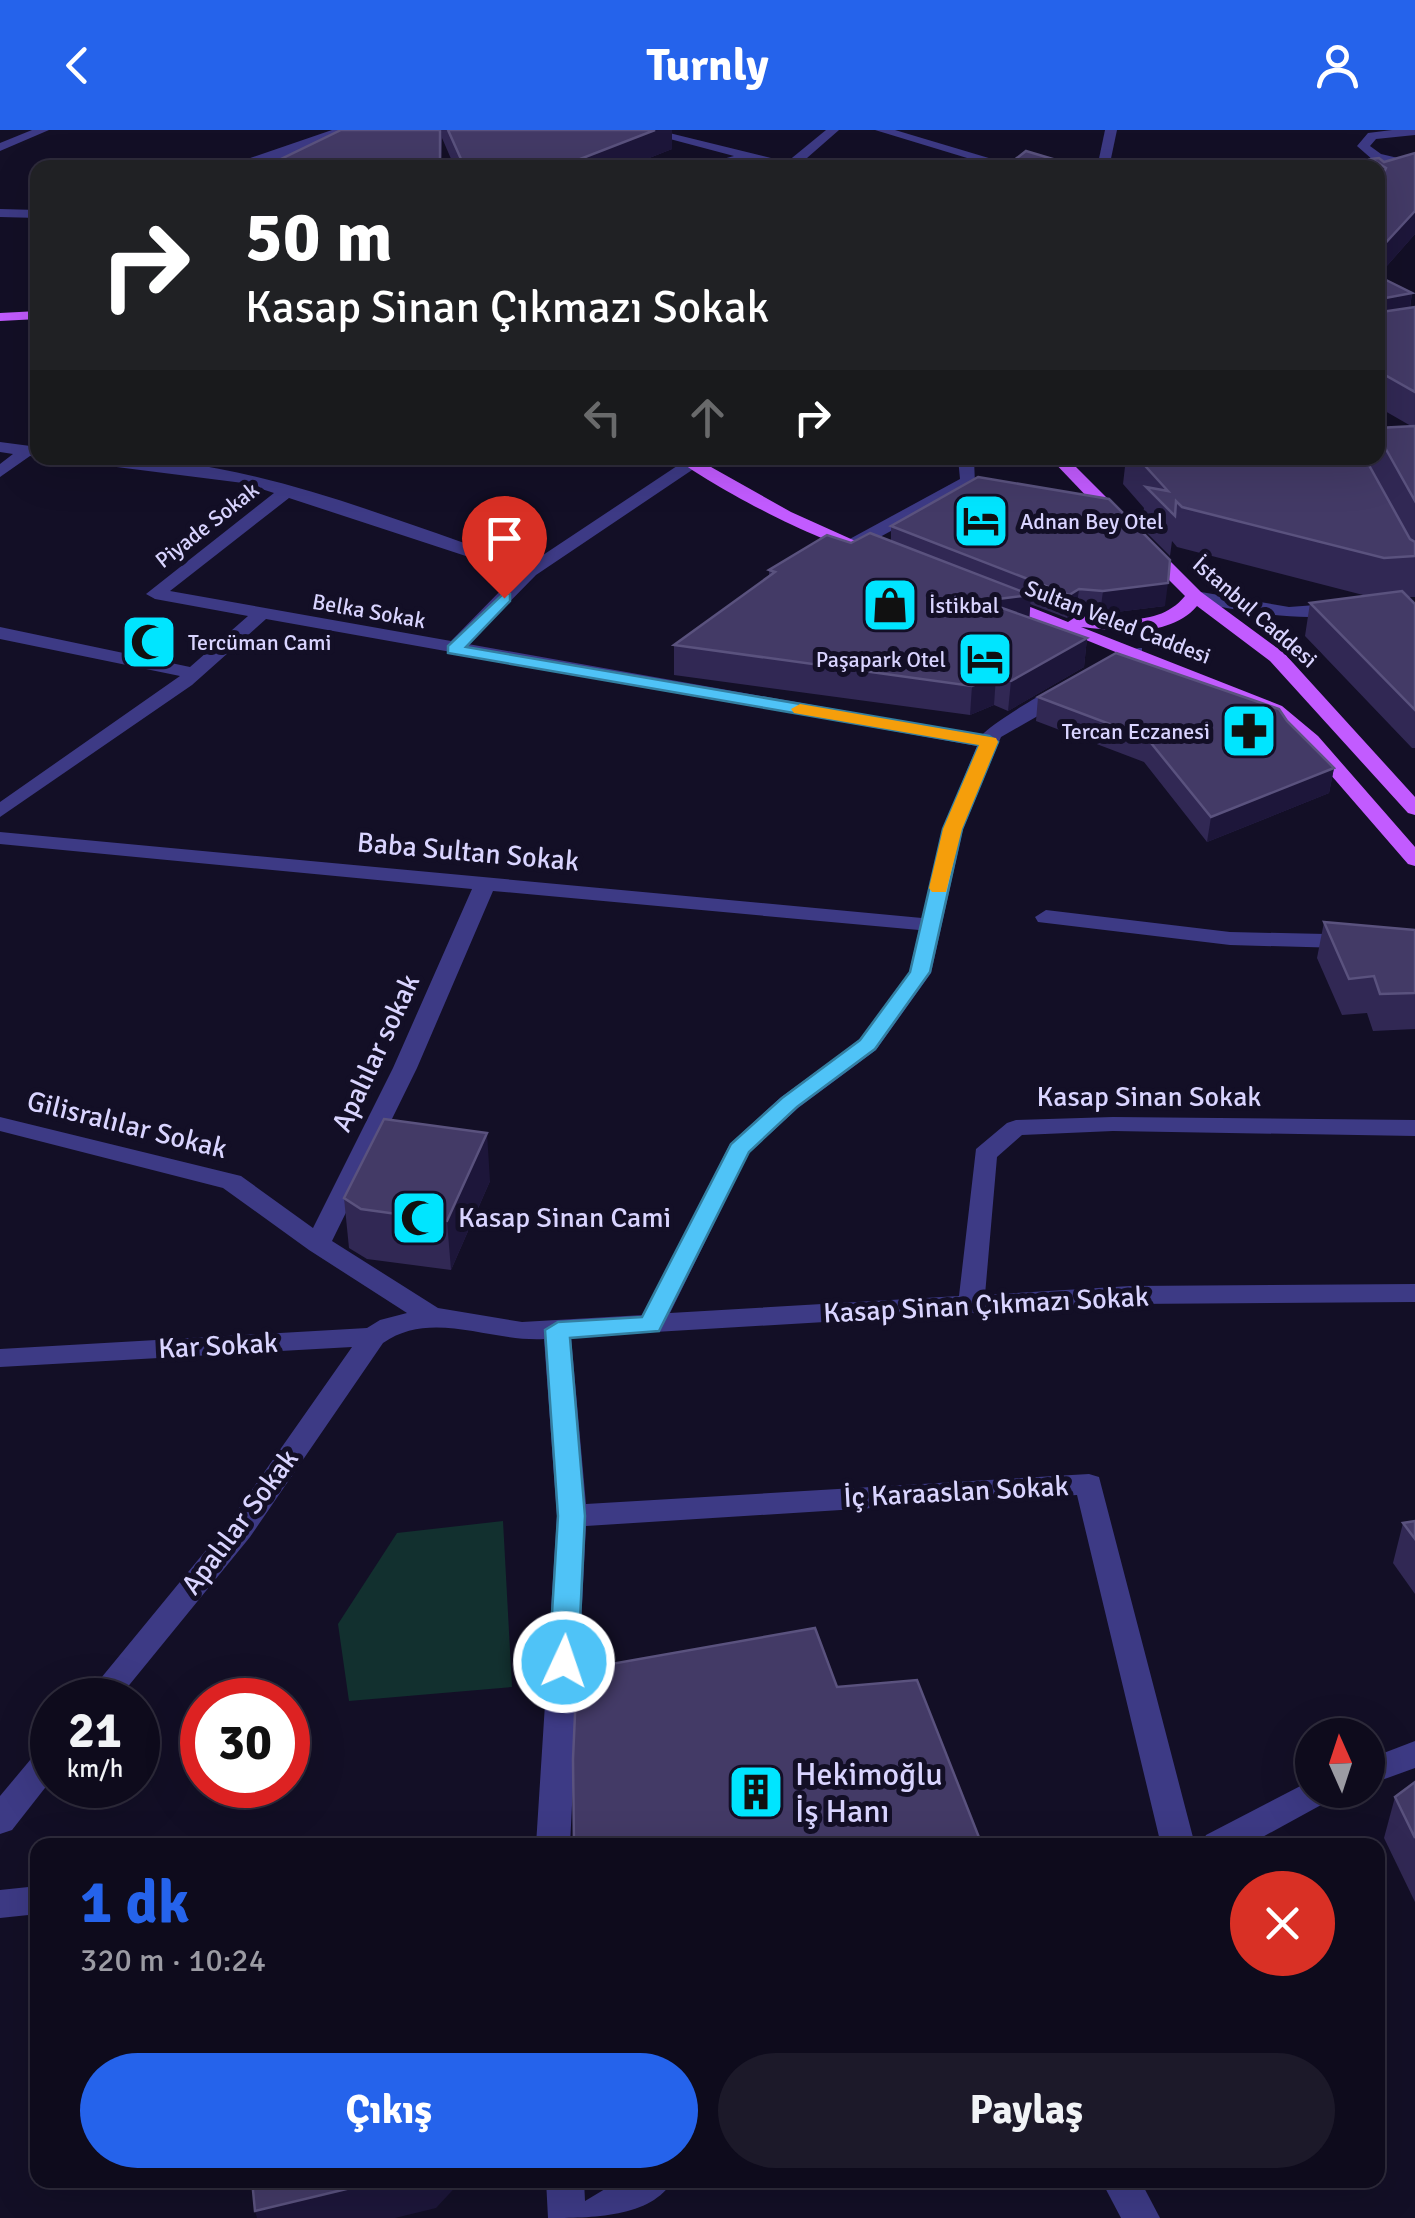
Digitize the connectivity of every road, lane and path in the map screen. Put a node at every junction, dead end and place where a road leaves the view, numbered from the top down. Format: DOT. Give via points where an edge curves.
graph roads {
  1 [pos="42,130"];
  2 [pos="342,130"];
  3 [pos="642,130"];
  4 [pos="834,130"];
  5 [pos="881,130"];
  6 [pos="1111,130"];
  7 [pos="1415,131"];
  8 [pos="1375,133"];
  9 [pos="0,147"];
  10 [pos="1367,152"];
  11 [pos="752,156"];
  12 [pos="255,160"];
  13 [pos="733,160"];
  14 [pos="767,160"];
  15 [pos="802,160"];
  16 [pos="988,160"];
  17 [pos="1105,160"];
  18 [pos="1364,160"];
  19 [pos="1384,160"];
  20 [pos="1385,160"];
  21 [pos="1410,172"];
  22 [pos="0,213"];
  23 [pos="30,214"];
  24 [pos="30,315"];
  25 [pos="0,316"];
  26 [pos="30,329"];
  27 [pos="0,330"];
  28 [pos="0,447"];
  29 [pos="30,451"];
  30 [pos="30,452"];
  31 [pos="198,465"];
  32 [pos="681,465"];
  33 [pos="697,465"];
  34 [pos="967,465"];
  35 [pos="1065,465"];
  36 [pos="0,472"];
  37 [pos="287,491"];
  38 [pos="852,544"];
  39 [pos="886,558"];
  40 [pos="530,572"];
  41 [pos="154,594"];
  42 [pos="985,596"];
  43 [pos="1195,596"];
  44 [pos="1367,606"];
  45 [pos="262,614"];
  46 [pos="1048,618"];
  47 [pos="0,633"];
  48 [pos="454,650"];
  49 [pos="1136,652"];
  50 [pos="194,673"];
  51 [pos="989,742"];
  52 [pos="1415,809"];
  53 [pos="0,811"];
  54 [pos="0,838"];
  55 [pos="1415,860"];
  56 [pos="485,884"];
  57 [pos="1046,917"];
  58 [pos="931,924"];
  59 [pos="1415,944"];
  60 [pos="0,1124"];
  61 [pos="1415,1128"];
  62 [pos="318,1244"];
  63 [pos="1415,1293"];
  64 [pos="971,1306"];
  65 [pos="431,1316"];
  66 [pos="651,1325"];
  67 [pos="558,1330"];
  68 [pos="373,1337"];
  69 [pos="0,1358"];
  70 [pos="572,1516"];
  71 [pos="117,1678"];
  72 [pos="1415,1754"];
  73 [pos="1385,1765"];
  74 [pos="30,1783"];
  75 [pos="1295,1804"];
  76 [pos="0,1820"];
  77 [pos="553,1838"];
  78 [pos="1176,1838"];
  79 [pos="1231,1838"];
  80 [pos="30,1901"];
  81 [pos="0,1904"];
  82 [pos="565,2188"];
  83 [pos="641,2188"];
  84 [pos="1124,2188"];
  85 [pos="566,2218"];
  86 [pos="591,2218"];
  87 [pos="1140,2218"];
  1 -- 9 [label="street"];
  2 -- 12 [label="street"];
  3 -- 11 [label="street"];
  4 -- 15 [label="street"];
  5 -- 16 [label="street"];
  6 -- 17 [label="street"];
  7 -- 8 [label="street"];
  8 -- 10 [label="street" via="1363,146"];
  10 -- 18 [label="street"];
  10 -- 19 [label="street"];
  11 -- 13 [label="street"];
  11 -- 14 [label="street"];
  20 -- 21 [label="street"];
  22 -- 23 [label="street"];
  24 -- 25 [label="main road"];
  26 -- 27 [label="main road"];
  28 -- 29 [label="street"];
  30 -- 36 [label="street"];
  31 -- 37 [label="street"];
  32 -- 40 [label="street"];
  33 -- 38 [label="main road" via="785,516"];
  34 -- 38 [label="street" via="969,482"];
  35 -- 43 [label="main road, İstanbul Caddesi"];
  37 -- 40 [label="street"];
  37 -- 41 [label="street, Piyade Sokak"];
  38 -- 39 [label="main road"];
  40 -- 48 [label="street"];
  41 -- 45 [label="street, Belka Sokak"];
  42 -- 46 [label="main road, Sultan Veled Caddesi"];
  43 -- 44 [label="street" via="1289,612"];
  43 -- 46 [label="main road" via="1186,611 1166,621"];
  43 -- 52 [label="main road, İstanbul Caddesi" via="1276,657"];
  45 -- 48 [label="street, Belka Sokak"];
  45 -- 50 [label="street"];
  46 -- 49 [label="main road, Sultan Veled Caddesi"];
  47 -- 50 [label="street"];
  48 -- 51 [label="street, Belka Sokak"];
  49 -- 51 [label="street" via="992,734"];
  49 -- 55 [label="main road, Sultan Veled Caddesi" via="1294,723"];
  50 -- 53 [label="street"];
  51 -- 58 [label="street" via="953,829"];
  54 -- 56 [label="street, Baba Sultan Sokak"];
  56 -- 58 [label="street, Baba Sultan Sokak"];
  56 -- 62 [label="street, Apalılar sokak"];
  57 -- 59 [label="street" via="1329,947"];
  58 -- 66 [label="street" via="920,972 868,1045 739,1149"];
  60 -- 62 [label="street, Gilisralılar Sokak" via="232,1182"];
  61 -- 64 [label="street, Kasap Sinan Sokak" via="1016,1128 985,1154"];
  62 -- 65 [label="street, Gilisralılar Sokak"];
  63 -- 64 [label="street, Kasap Sinan Çıkmazı Sokak" via="1130,1294"];
  64 -- 66 [label="street, Kasap Sinan Çıkmazı Sokak"];
  65 -- 67 [label="street, Gilisralılar Sokak"];
  65 -- 68 [label="street, Kar Sokak"];
  66 -- 67 [label="street, Kasap Sinan Çıkmazı Sokak"];
  67 -- 70 [label="street"];
  68 -- 69 [label="street, Kar Sokak"];
  68 -- 71 [label="street, Apalılar Sokak" via="240,1529"];
  70 -- 77 [label="street"];
  70 -- 78 [label="street, İç Karaaslan Sokak" via="1090,1484"];
  72 -- 73 [label="street"];
  74 -- 76 [label="street"];
  75 -- 79 [label="street"];
  80 -- 81 [label="street"];
  82 -- 85 [label="street"];
  83 -- 86 [label="street"];
  84 -- 87 [label="street"];
}
